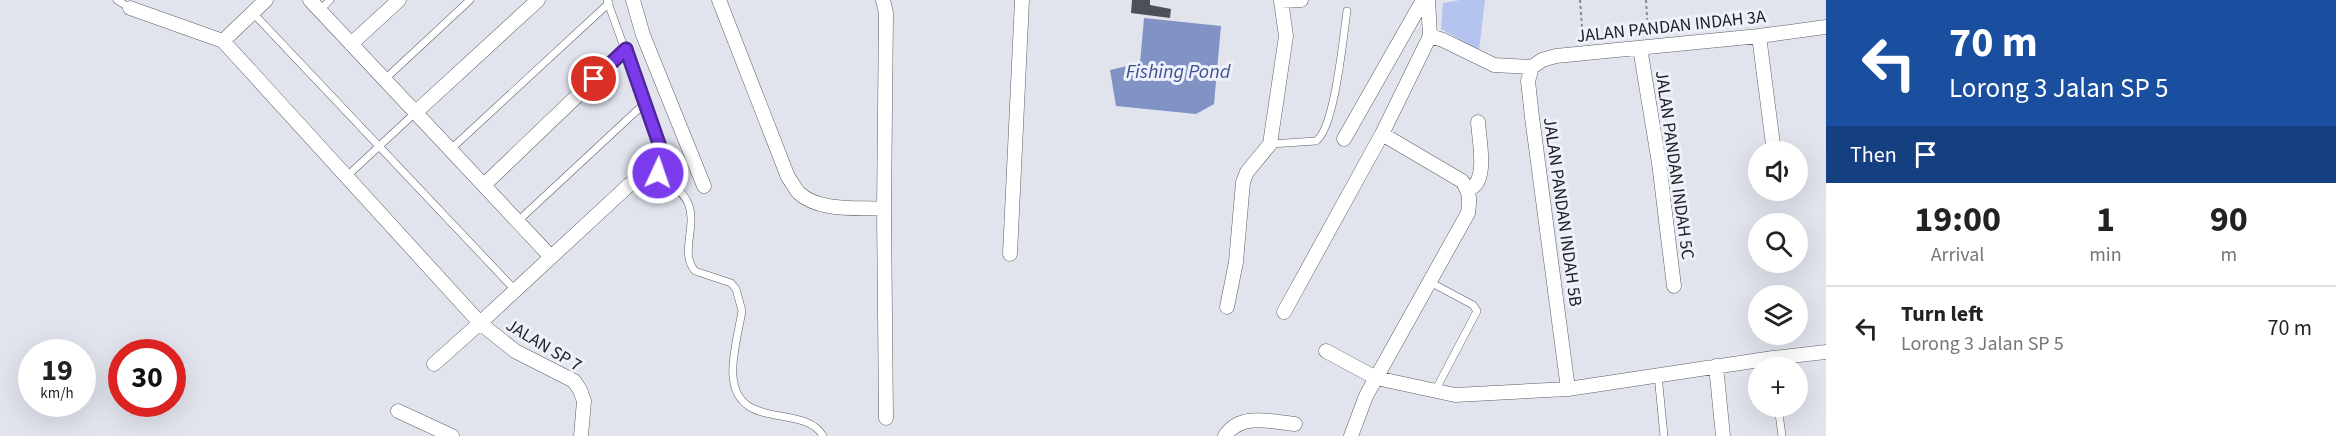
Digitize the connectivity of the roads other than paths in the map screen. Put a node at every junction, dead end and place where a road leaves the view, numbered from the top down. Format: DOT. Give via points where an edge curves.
graph roads {
  1 [pos="117,0"];
  2 [pos="266,0"];
  3 [pos="330,0"];
  4 [pos="399,0"];
  5 [pos="470,0"];
  6 [pos="538,0"];
  7 [pos="633,0"];
  8 [pos="719,0"];
  9 [pos="883,0"];
  10 [pos="1022,0"];
  11 [pos="1301,0"];
  12 [pos="1423,0"];
  13 [pos="1428,0"];
  14 [pos="1281,1"];
  15 [pos="608,2"];
  16 [pos="315,5"];
  17 [pos="147,6"];
  18 [pos="130,8"];
  19 [pos="1347,11"];
  20 [pos="253,12"];
  21 [pos="1826,27"];
  22 [pos="1430,36"];
  23 [pos="1759,36"];
  24 [pos="223,41"];
  25 [pos="351,44"];
  26 [pos="1644,48"];
  27 [pos="626,49"];
  28 [pos="1532,67"];
  29 [pos="384,80"];
  30 [pos="645,104"];
  31 [pos="416,112"];
  32 [pos="1478,122"];
  33 [pos="1382,134"];
  34 [pos="1344,139"];
  35 [pos="1773,141"];
  36 [pos="1270,144"];
  37 [pos="379,148"];
  38 [pos="451,149"];
  39 [pos="664,158"];
  40 [pos="658,173"];
  41 [pos="346,177"];
  42 [pos="484,185"];
  43 [pos="704,186"];
  44 [pos="1468,189"];
  45 [pos="884,209"];
  46 [pos="518,221"];
  47 [pos="1010,254"];
  48 [pos="551,257"];
  49 [pos="1430,282"];
  50 [pos="1674,286"];
  51 [pos="516,291"];
  52 [pos="1227,307"];
  53 [pos="1284,312"];
  54 [pos="480,323"];
  55 [pos="1326,351"];
  56 [pos="1826,352"];
  57 [pos="1802,357"];
  58 [pos="434,364"];
  59 [pos="1748,364"];
  60 [pos="1716,366"];
  61 [pos="1658,375"];
  62 [pos="1376,378"];
  63 [pos="1568,389"];
  64 [pos="1435,391"];
  65 [pos="398,411"];
  66 [pos="1779,417"];
  67 [pos="886,418"];
  68 [pos="1295,424"];
  69 [pos="452,436"];
  70 [pos="581,436"];
  71 [pos="823,436"];
  72 [pos="1225,436"];
  73 [pos="1351,436"];
  74 [pos="1664,436"];
  75 [pos="1723,436"];
  76 [pos="1782,436"];
  1 -- 18 [label="lane"];
  2 -- 20 [label="street"];
  3 -- 16 [label="lane"];
  4 -- 25 [label="street"];
  5 -- 29 [label="lane"];
  6 -- 31 [label="street"];
  7 -- 43 [label="street" via="643,35"];
  8 -- 45 [label="street" via="788,177 799,193 825,205"];
  9 -- 45 [label="street"];
  10 -- 47 [label="street"];
  11 -- 14 [label="street"];
  12 -- 34 [label="street"];
  13 -- 22 [label="street"];
  14 -- 36 [label="street" via="1286,36"];
  15 -- 27 [label="lane"];
  15 -- 38 [label="lane"];
  16 -- 25 [label="street"];
  17 -- 18 [label="street"];
  17 -- 24 [label="street"];
  19 -- 36 [label="lane" via="1330,120 1321,138"];
  20 -- 24 [label="street"];
  20 -- 37 [label="lane"];
  21 -- 23 [label="street, JALAN PANDAN INDAH 3A"];
  22 -- 28 [label="street" via="1494,65"];
  22 -- 33 [label="street"];
  23 -- 26 [label="street, JALAN PANDAN INDAH 3A"];
  23 -- 35 [label="street"];
  24 -- 41 [label="street, JALAN SP 7"];
  25 -- 29 [label="street"];
  26 -- 28 [label="street, JALAN PANDAN INDAH 3A" via="1556,56"];
  26 -- 50 [label="street, JALAN PANDAN INDAH 5C"];
  27 -- 30 [label="lane"];
  27 -- 42 [label="street"];
  28 -- 63 [label="street, JALAN PANDAN INDAH 5B" via="1528,81 1532,117"];
  29 -- 31 [label="street"];
  30 -- 39 [label="lane"];
  30 -- 46 [label="lane"];
  31 -- 37 [label="lane"];
  31 -- 38 [label="street"];
  32 -- 44 [label="street" via="1481,169 1479,182"];
  33 -- 44 [label="street" via="1462,181"];
  33 -- 53 [label="street"];
  36 -- 52 [label="street" via="1246,172 1243,182 1236,262"];
  37 -- 41 [label="lane"];
  37 -- 51 [label="lane"];
  38 -- 42 [label="street"];
  39 -- 40 [label="street"];
  40 -- 48 [label="street" via="629,185"];
  40 -- 71 [label="lane" via="688,202 693,220 688,253 692,267 731,283 740,301 742,311 732,375 736,391 756,411 811,424"];
  41 -- 54 [label="street, JALAN SP 7"];
  42 -- 46 [label="street"];
  44 -- 49 [label="street" via="1468,213"];
  45 -- 67 [label="street"];
  46 -- 48 [label="street"];
  48 -- 51 [label="street"];
  49 -- 62 [label="street"];
  49 -- 64 [label="lane" via="1473,305 1477,311"];
  51 -- 54 [label="street"];
  54 -- 58 [label="street"];
  54 -- 70 [label="street, JALAN SP 7" via="515,351 574,381 584,401"];
  55 -- 62 [label="street"];
  56 -- 57 [label="street"];
  59 -- 60 [label="street"];
  60 -- 61 [label="street"];
  60 -- 75 [label="street"];
  61 -- 63 [label="street"];
  61 -- 74 [label="lane"];
  62 -- 64 [label="street"];
  62 -- 73 [label="street"];
  63 -- 64 [label="street" via="1455,395"];
  65 -- 69 [label="street"];
  66 -- 76 [label="lane"];
  68 -- 72 [label="street" via="1247,419"];
}
